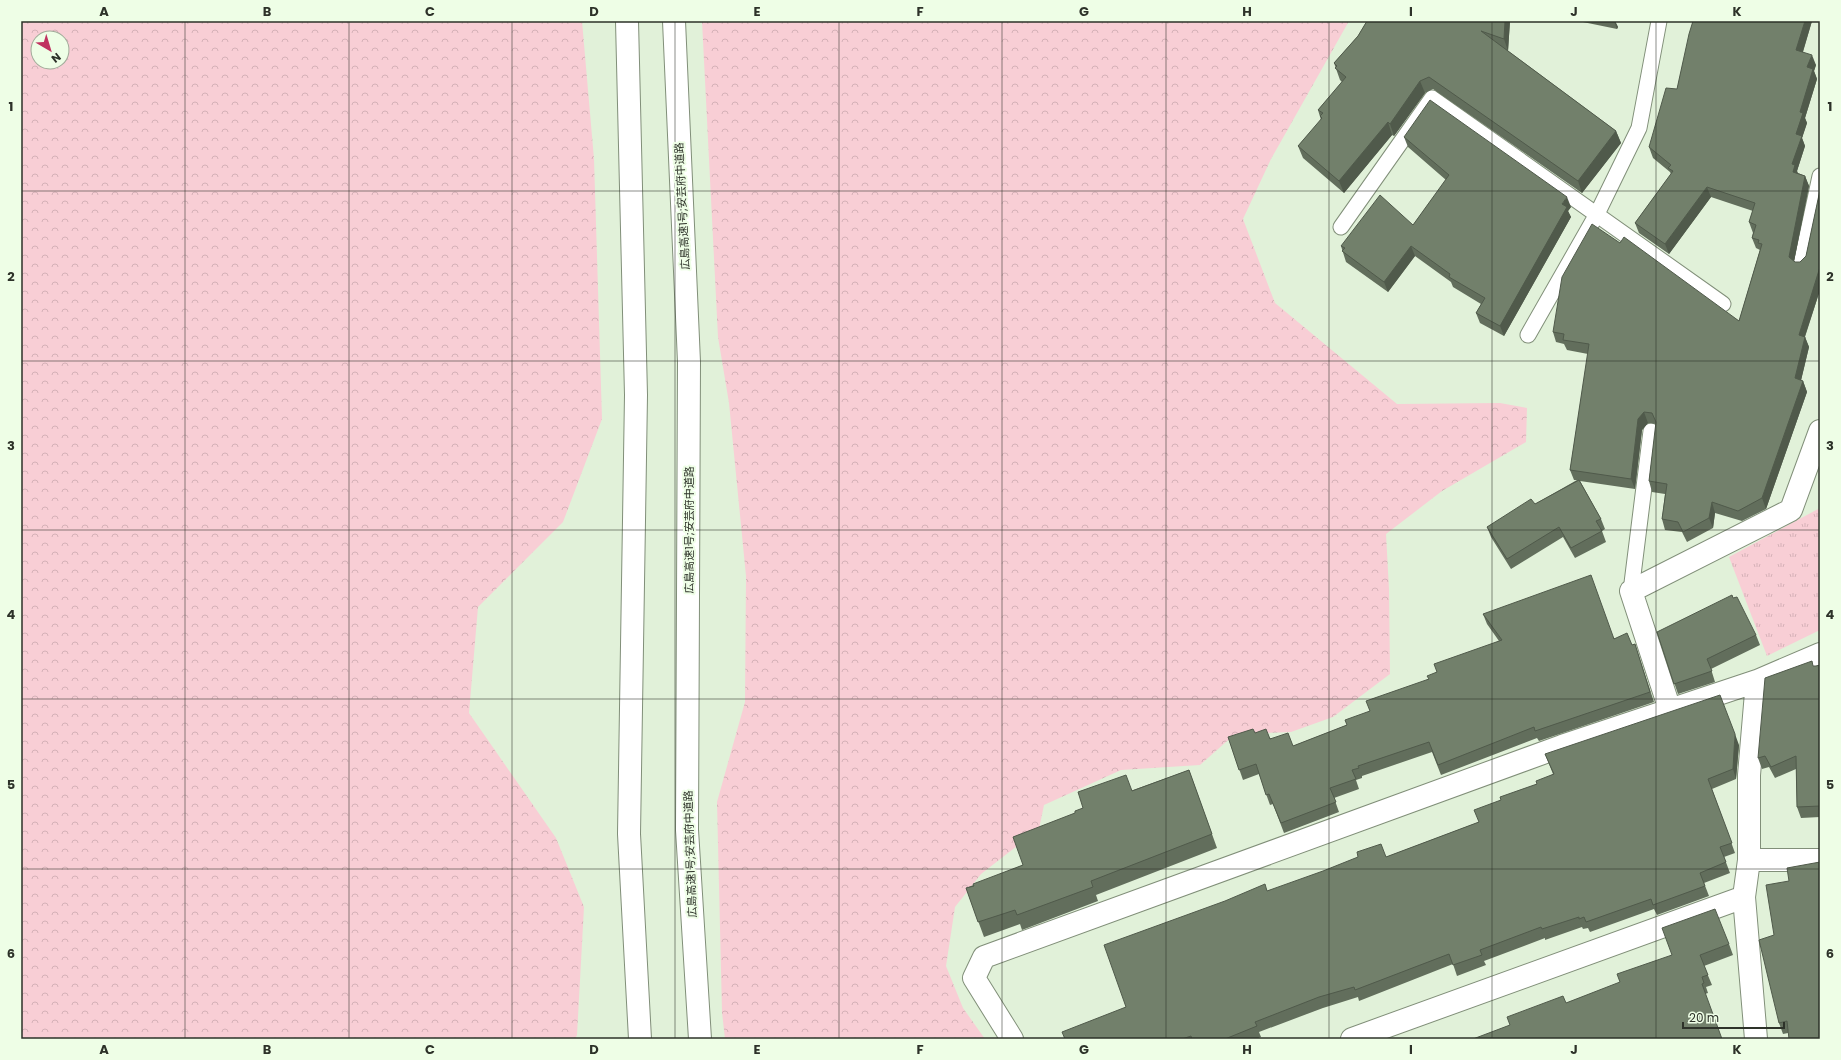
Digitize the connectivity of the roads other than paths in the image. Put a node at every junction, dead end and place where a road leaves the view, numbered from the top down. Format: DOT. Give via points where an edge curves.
graph roads {
  1 [pos="627,21"];
  2 [pos="674,21"];
  3 [pos="1659,21"];
  4 [pos="1820,176"];
  5 [pos="1596,214"];
  6 [pos="1342,227"];
  7 [pos="1801,264"];
  8 [pos="1723,304"];
  9 [pos="1528,335"];
  10 [pos="1820,431"];
  11 [pos="1651,432"];
  12 [pos="1631,591"];
  13 [pos="1820,654"];
  14 [pos="1757,681"];
  15 [pos="1670,710"];
  16 [pos="1749,860"];
  17 [pos="1820,860"];
  18 [pos="1744,897"];
  19 [pos="640,1039"];
  20 [pos="700,1039"];
  21 [pos="1012,1039"];
  22 [pos="1352,1039"];
  23 [pos="1756,1039"];
  1 -- 19 [label="main road" via="636,395 629,834"];
  2 -- 20 [label="main road, 広島高速1号;安芸府中道路" via="689,362 687,830"];
  3 -- 5 [label="lane" via="1639,128"];
  4 -- 7 [label="lane"];
  5 -- 6 [label="lane" via="1432,98"];
  5 -- 8 [label="lane"];
  5 -- 9 [label="lane"];
  10 -- 12 [label="main road" via="1791,510"];
  11 -- 12 [label="lane"];
  12 -- 15 [label="main road"];
  13 -- 14 [label="main road"];
  14 -- 15 [label="main road"];
  14 -- 16 [label="main road" via="1749,775"];
  15 -- 21 [label="main road" via="1562,746 984,957 974,978"];
  16 -- 17 [label="main road"];
  16 -- 18 [label="main road"];
  18 -- 22 [label="main road"];
  18 -- 23 [label="main road"];
}
